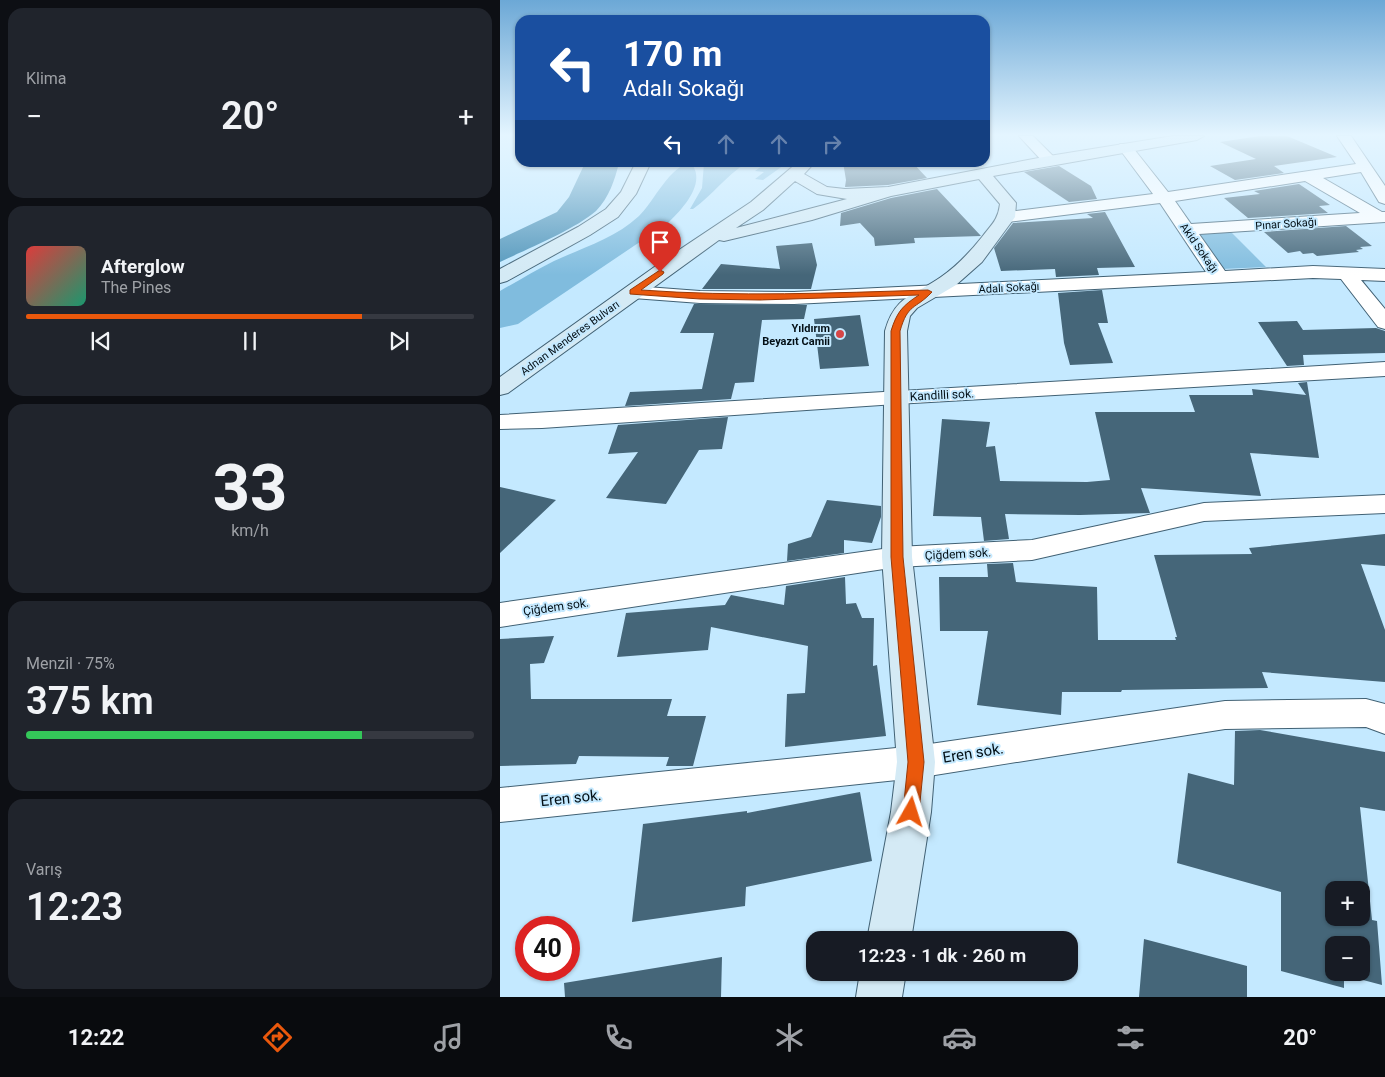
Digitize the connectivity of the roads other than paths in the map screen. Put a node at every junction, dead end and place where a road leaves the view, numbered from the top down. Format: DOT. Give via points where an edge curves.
graph roads {
  1 [pos="634,183"];
  2 [pos="785,183"];
  3 [pos="815,183"];
  4 [pos="935,183"];
  5 [pos="990,183"];
  6 [pos="1155,183"];
  7 [pos="1265,183"];
  8 [pos="1320,183"];
  9 [pos="1375,183"];
  10 [pos="888,192"];
  11 [pos="1164,198"];
  12 [pos="1385,199"];
  13 [pos="1006,217"];
  14 [pos="1383,218"];
  15 [pos="1186,230"];
  16 [pos="706,241"];
  17 [pos="1346,273"];
  18 [pos="1385,275"];
  19 [pos="1220,276"];
  20 [pos="500,277"];
  21 [pos="633,292"];
  22 [pos="928,292"];
  23 [pos="1385,324"];
  24 [pos="1385,369"];
  25 [pos="500,388"];
  26 [pos="896,398"];
  27 [pos="500,422"];
  28 [pos="1385,504"];
  29 [pos="897,557"];
  30 [pos="500,615"];
  31 [pos="1385,719"];
  32 [pos="916,762"];
  33 [pos="500,805"];
  34 [pos="891,931"];
  35 [pos="882,981"];
  36 [pos="879,997"];
  1 -- 20 [label="main road" via="612,213"];
  2 -- 16 [label="main road, Adnan Menderes Bulvarı"];
  3 -- 10 [label="main road" via="823,191 845,194"];
  4 -- 10 [label="main road"];
  5 -- 13 [label="main road" via="1008,203"];
  6 -- 11 [label="street, Akid Sokağı"];
  7 -- 11 [label="street"];
  8 -- 14 [label="street"];
  9 -- 12 [label="street"];
  10 -- 16 [label="main road"];
  11 -- 13 [label="street"];
  11 -- 15 [label="street, Akid Sokağı"];
  13 -- 22 [label="main road" via="975,258 949,281"];
  14 -- 15 [label="street, Pınar Sokağı"];
  15 -- 19 [label="street, Akid Sokağı"];
  16 -- 21 [label="main road, Adnan Menderes Bulvarı"];
  17 -- 18 [label="street, Adalı Sokağı"];
  17 -- 19 [label="street, Adalı Sokağı"];
  17 -- 23 [label="street"];
  19 -- 22 [label="street, Adalı Sokağı"];
  21 -- 22 [label="street, Adalı Sokağı" via="750,298"];
  21 -- 25 [label="main road, Adnan Menderes Bulvarı"];
  22 -- 26 [label="main road" via="900,315 896,331"];
  24 -- 26 [label="street, Kandilli sok."];
  26 -- 27 [label="street, Kandilli sok."];
  26 -- 29 [label="main road"];
  28 -- 29 [label="street, Çiğdem sok." via="1204,512 1032,550"];
  29 -- 30 [label="street, Çiğdem sok."];
  29 -- 32 [label="main road"];
  31 -- 32 [label="street, Eren sok." via="1366,713 1225,715"];
  32 -- 33 [label="street, Eren sok."];
  32 -- 34 [label="main road" via="911,812"];
  35 -- 36 [label="main road"];
}
